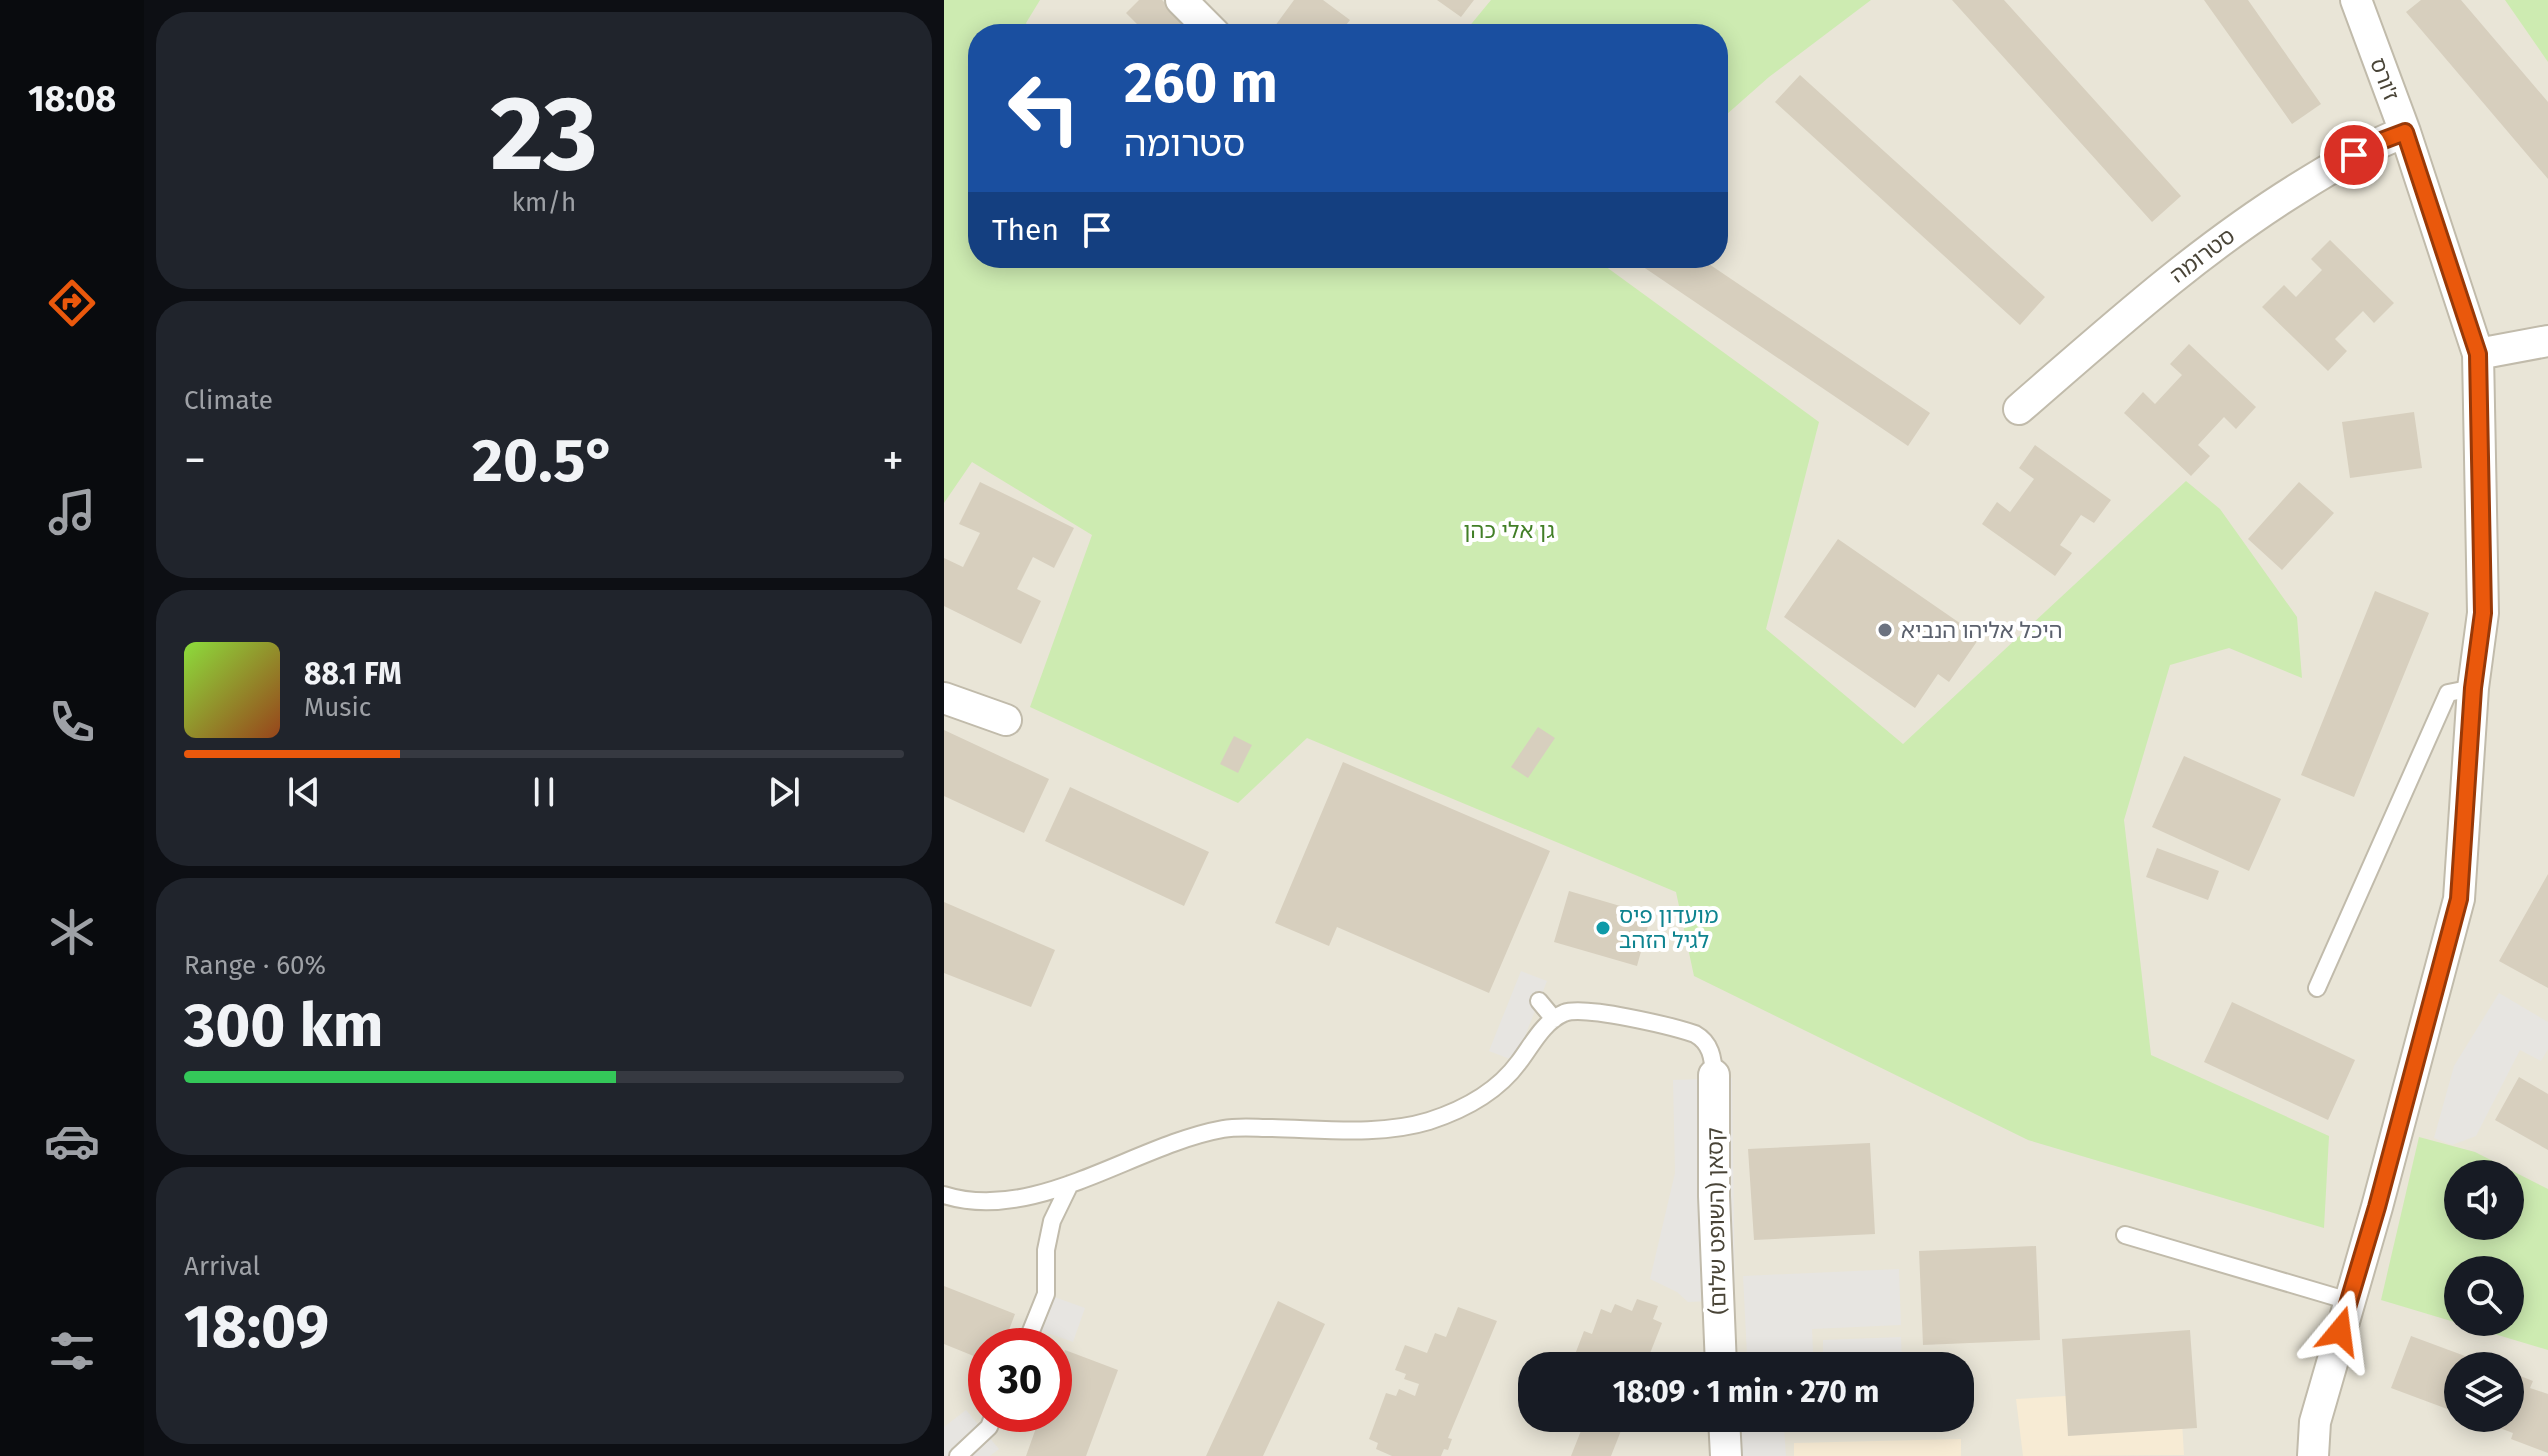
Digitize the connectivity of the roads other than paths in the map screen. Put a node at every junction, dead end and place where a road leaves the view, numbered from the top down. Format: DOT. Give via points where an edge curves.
graph roads {
  1 [pos="1181,0"];
  2 [pos="2356,0"];
  3 [pos="1205,24"];
  4 [pos="2405,132"];
  5 [pos="2548,341"];
  6 [pos="2478,354"];
  7 [pos="2019,409"];
  8 [pos="2473,688"];
  9 [pos="944,698"];
  10 [pos="1006,720"];
  11 [pos="2317,988"];
  12 [pos="1539,1001"];
  13 [pos="1554,1019"];
  14 [pos="1714,1075"];
  15 [pos="1070,1184"];
  16 [pos="944,1195"];
  17 [pos="2125,1235"];
  18 [pos="2349,1301"];
  19 [pos="1032,1328"];
  20 [pos="1720,1352"];
  21 [pos="2315,1422"];
  22 [pos="984,1432"];
  23 [pos="1725,1432"];
  24 [pos="958,1456"];
  25 [pos="1726,1456"];
  26 [pos="2291,1456"];
  27 [pos="2313,1456"];
  1 -- 3 [label="street"];
  2 -- 4 [label="street, ז'ורס"];
  4 -- 6 [label="street, ז'ורס"];
  4 -- 7 [label="street, סטרומה" via="2328,170 2215,243"];
  5 -- 6 [label="street"];
  6 -- 8 [label="street, ז'ורס" via="2483,613"];
  8 -- 11 [label="lane" via="2448,693"];
  8 -- 18 [label="street, ז'ורס" via="2459,899"];
  9 -- 10 [label="street"];
  12 -- 13 [label="lane"];
  13 -- 14 [label="lane" via="1575,1010 1589,1011 1695,1034 1709,1048"];
  13 -- 15 [label="lane" via="1497,1085 1469,1105 1429,1121 1382,1129 1224,1129 1151,1149"];
  14 -- 20 [label="street, קסאן (השופט שלום)"];
  15 -- 16 [label="lane" via="1019,1197 976,1200"];
  15 -- 19 [label="lane" via="1052,1221 1046,1294"];
  17 -- 18 [label="lane"];
  18 -- 21 [label="street, ז'ורס"];
  21 -- 26 [label="street, ז'ורס"];
  21 -- 27 [label="street, ז'ורס"];
  22 -- 24 [label="lane"];
  23 -- 25 [label="street"];
}
